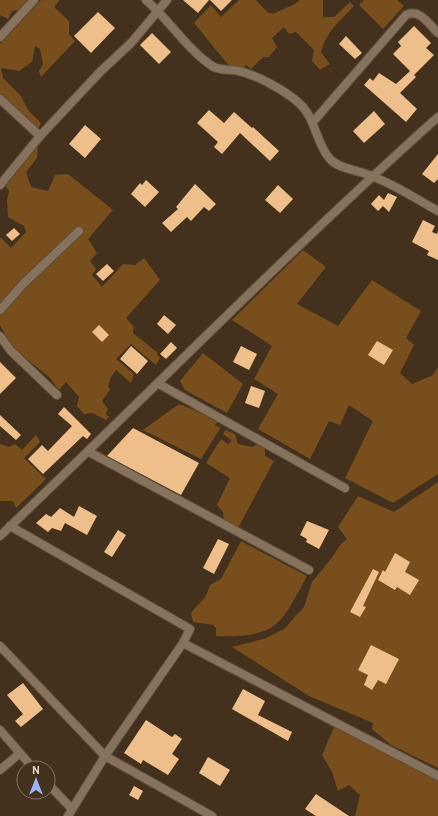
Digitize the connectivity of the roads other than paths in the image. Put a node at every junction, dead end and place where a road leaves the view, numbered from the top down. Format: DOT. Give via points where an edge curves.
graph roads {
  1 [pos="34,0"];
  2 [pos="146,0"];
  3 [pos="168,0"];
  4 [pos="158,10"];
  5 [pos="438,33"];
  6 [pos="0,36"];
  7 [pos="0,99"];
  8 [pos="438,117"];
  9 [pos="313,122"];
  10 [pos="40,136"];
  11 [pos="372,175"];
  12 [pos="0,185"];
  13 [pos="438,211"];
  14 [pos="79,231"];
  15 [pos="0,310"];
  16 [pos="0,336"];
  17 [pos="158,384"];
  18 [pos="57,395"];
  19 [pos="89,452"];
  20 [pos="345,488"];
  21 [pos="10,526"];
  22 [pos="0,536"];
  23 [pos="309,570"];
  24 [pos="183,643"];
  25 [pos="0,646"];
  26 [pos="0,730"];
  27 [pos="19,754"];
  28 [pos="105,756"];
  29 [pos="25,760"];
  30 [pos="0,770"];
  31 [pos="438,776"];
  32 [pos="56,795"];
  33 [pos="70,813"];
  34 [pos="212,816"];
  1 -- 6 [label="street"];
  2 -- 4 [label="street"];
  3 -- 4 [label="street"];
  4 -- 9 [label="street" via="185,41 214,67 240,71 280,89 300,104"];
  4 -- 10 [label="street" via="132,42"];
  5 -- 9 [label="street" via="418,13 406,15"];
  7 -- 10 [label="street"];
  8 -- 11 [label="street"];
  9 -- 11 [label="street" via="329,159 337,165"];
  10 -- 12 [label="street"];
  11 -- 13 [label="street"];
  11 -- 17 [label="street"];
  14 -- 15 [label="street" via="24,283"];
  16 -- 18 [label="street" via="11,351"];
  17 -- 19 [label="street"];
  17 -- 20 [label="street"];
  19 -- 21 [label="street"];
  19 -- 23 [label="street"];
  21 -- 22 [label="street"];
  21 -- 24 [label="street" via="190,629"];
  24 -- 28 [label="street"];
  24 -- 31 [label="street"];
  25 -- 28 [label="street"];
  26 -- 27 [label="street"];
  27 -- 29 [label="street"];
  27 -- 30 [label="street"];
  28 -- 33 [label="street"];
  28 -- 34 [label="street"];
  32 -- 33 [label="street"];
}
